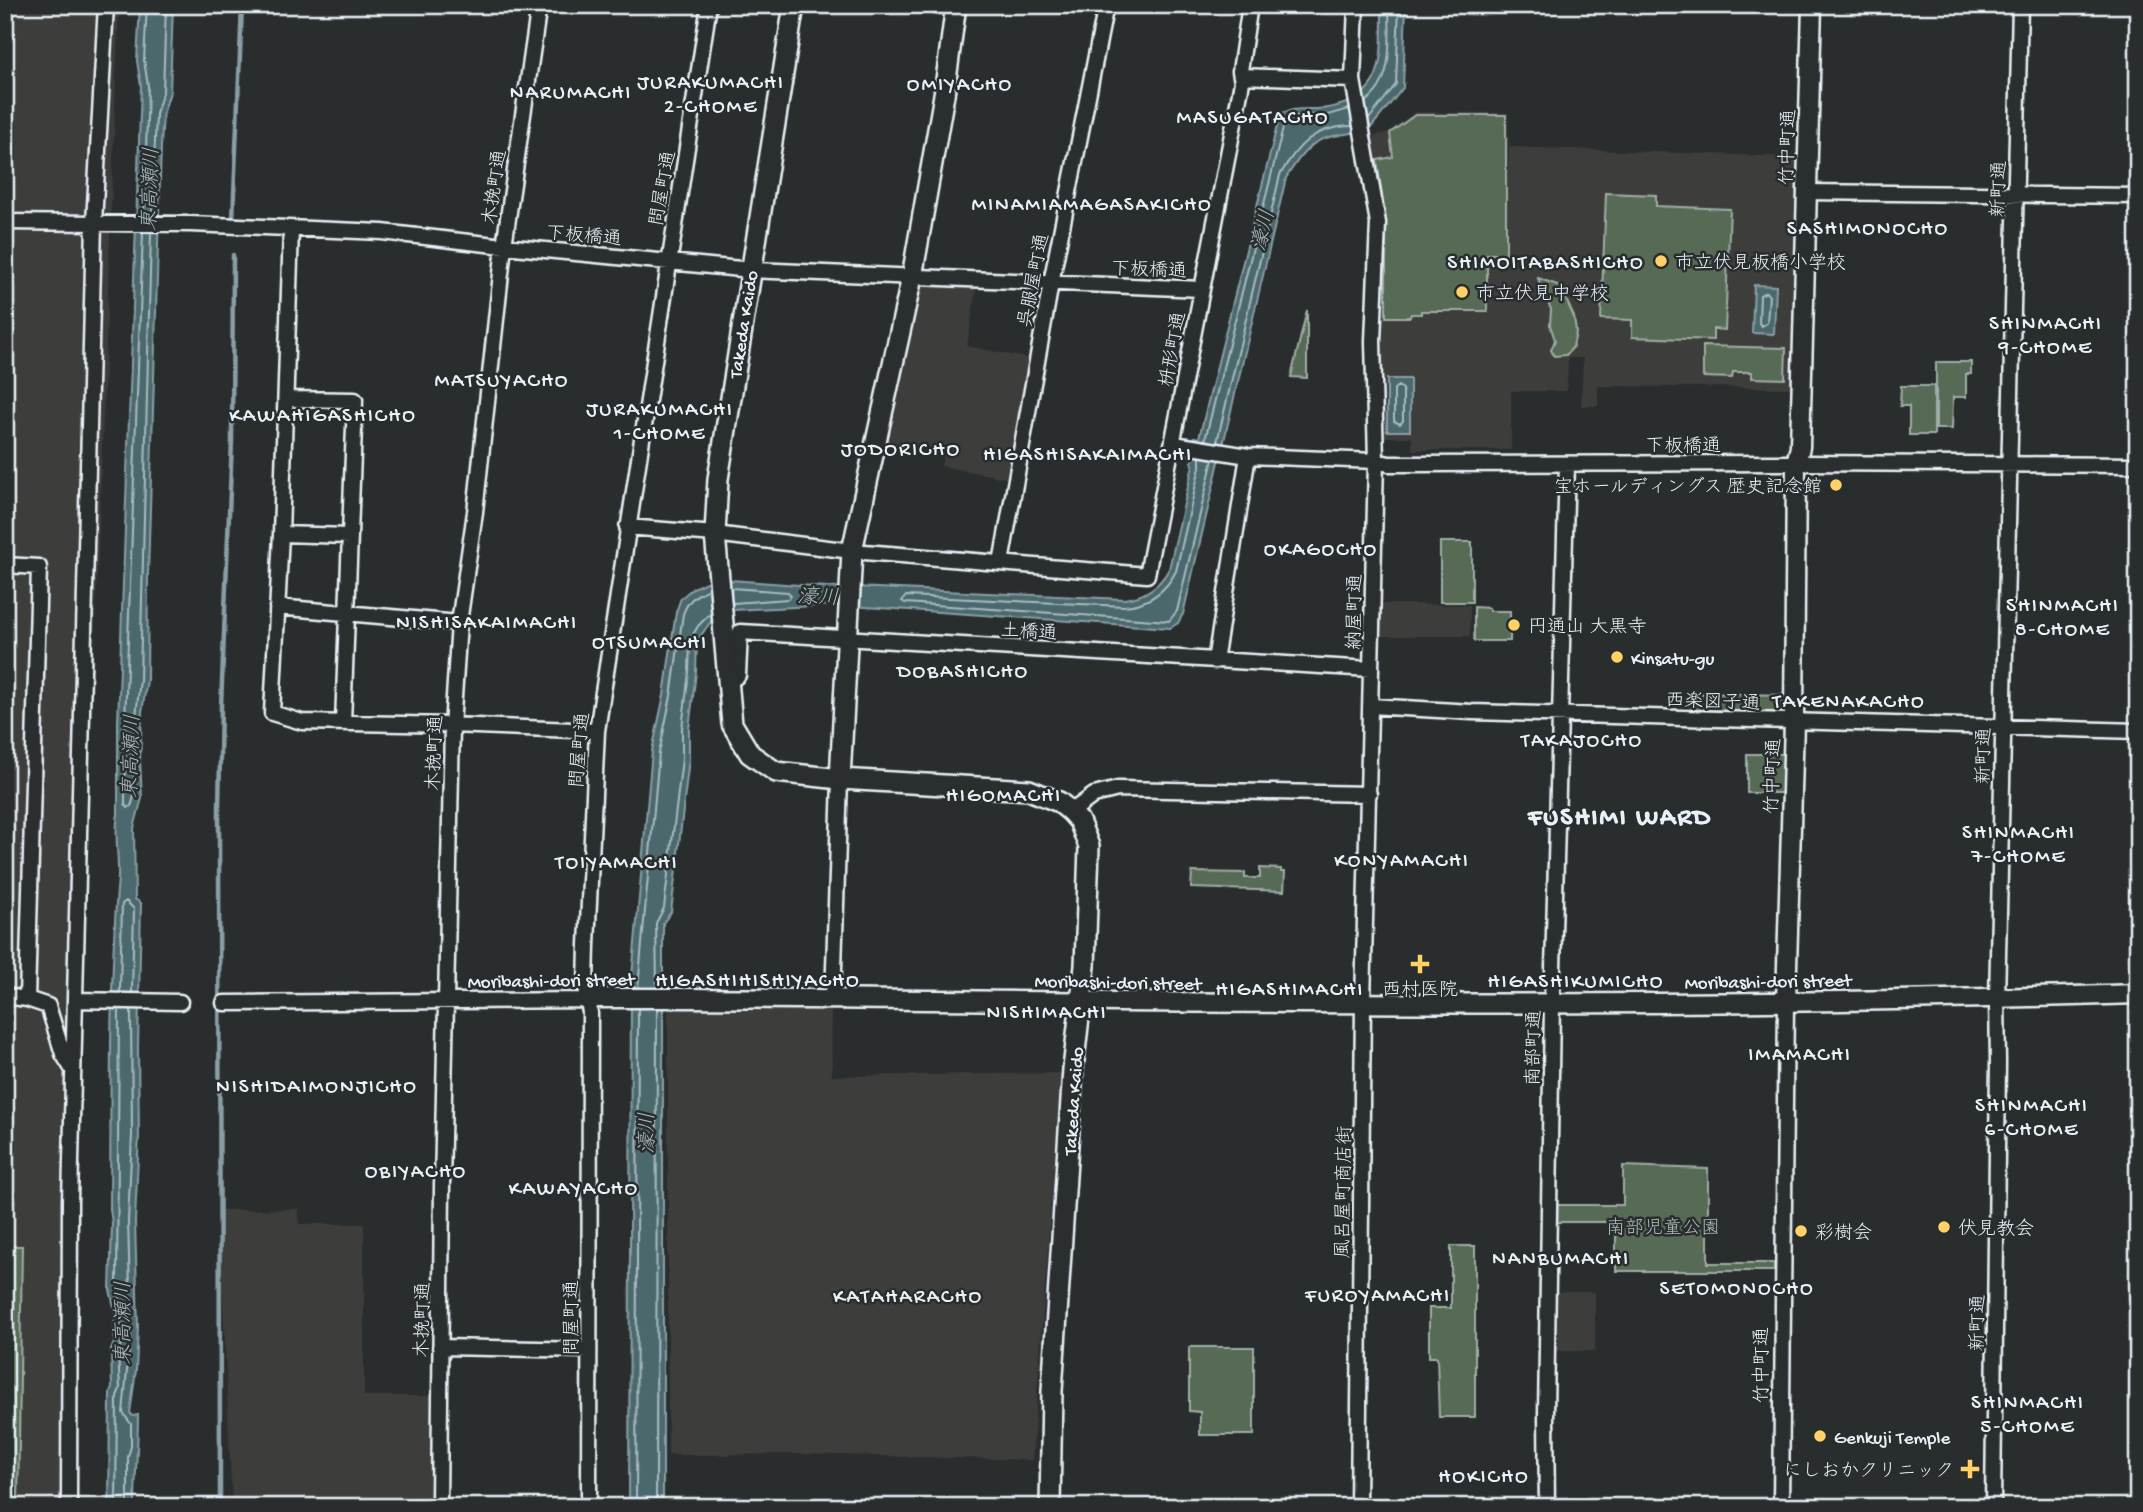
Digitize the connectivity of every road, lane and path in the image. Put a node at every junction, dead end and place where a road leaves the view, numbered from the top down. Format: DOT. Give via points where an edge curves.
graph roads {
  1 [pos="106,5"];
  2 [pos="539,5"];
  3 [pos="709,5"];
  4 [pos="794,5"];
  5 [pos="956,5"];
  6 [pos="1106,5"];
  7 [pos="1250,5"];
  8 [pos="1356,5"];
  9 [pos="1812,5"];
  10 [pos="2021,5"];
  11 [pos="1241,76"];
  12 [pos="1354,85"];
  13 [pos="1806,192"];
  14 [pos="2016,193"];
  15 [pos="2138,196"];
  16 [pos="5,222"];
  17 [pos="97,223"];
  18 [pos="291,229"];
  19 [pos="504,246"];
  20 [pos="668,262"];
  21 [pos="751,270"];
  22 [pos="912,277"];
  23 [pos="1051,284"];
  24 [pos="1202,289"];
  25 [pos="286,399"];
  26 [pos="1174,444"];
  27 [pos="1248,456"];
  28 [pos="1376,461"];
  29 [pos="1796,463"];
  30 [pos="2008,463"];
  31 [pos="1567,464"];
  32 [pos="2138,465"];
  33 [pos="627,527"];
  34 [pos="281,534"];
  35 [pos="715,534"];
  36 [pos="349,536"];
  37 [pos="852,551"];
  38 [pos="1001,563"];
  39 [pos="5,565"];
  40 [pos="277,607"];
  41 [pos="345,613"];
  42 [pos="459,623"];
  43 [pos="847,639"];
  44 [pos="1215,661"];
  45 [pos="1371,669"];
  46 [pos="728,683"];
  47 [pos="1370,706"];
  48 [pos="1559,713"];
  49 [pos="1794,722"];
  50 [pos="343,723"];
  51 [pos="452,725"];
  52 [pos="2002,728"];
  53 [pos="597,731"];
  54 [pos="2138,731"];
  55 [pos="840,779"];
  56 [pos="1369,794"];
  57 [pos="1071,812"];
  58 [pos="2138,994"];
  59 [pos="5,996"];
  60 [pos="27,999"];
  61 [pos="834,999"];
  62 [pos="1997,999"];
  63 [pos="79,1000"];
  64 [pos="589,1000"];
  65 [pos="446,1001"];
  66 [pos="1786,1001"];
  67 [pos="176,1002"];
  68 [pos="1080,1002"];
  69 [pos="224,1003"];
  70 [pos="1363,1004"];
  71 [pos="1552,1005"];
  72 [pos="73,1072"];
  73 [pos="440,1347"];
  74 [pos="589,1350"];
  75 [pos="69,1507"];
  76 [pos="439,1507"];
  77 [pos="589,1507"];
  78 [pos="1050,1507"];
  79 [pos="1358,1507"];
  80 [pos="1547,1507"];
  81 [pos="1781,1507"];
  82 [pos="1993,1507"];
  1 -- 17 [label="street"];
  2 -- 19 [label="street, 木挽町通"];
  3 -- 20 [label="street, 問屋町通"];
  4 -- 21 [label="main road, Takeda Kaido"];
  5 -- 22 [label="main road"];
  6 -- 23 [label="street, 呉服屋町通"];
  7 -- 11 [label="street, 枡形町通"];
  8 -- 12 [label="street"];
  9 -- 13 [label="street, 竹中町通"];
  10 -- 14 [label="street, 新町通"];
  11 -- 12 [label="street"];
  11 -- 24 [label="street, 枡形町通"];
  12 -- 28 [label="street, 納屋町通" via="1378,223 1373,341"];
  13 -- 14 [label="street"];
  13 -- 29 [label="street, 竹中町通"];
  14 -- 15 [label="street"];
  14 -- 30 [label="street, 新町通"];
  16 -- 17 [label="street, 下板橋通"];
  17 -- 18 [label="street, 下板橋通"];
  17 -- 63 [label="street"];
  18 -- 19 [label="street, 下板橋通" via="383,232"];
  18 -- 25 [label="street"];
  19 -- 20 [label="street, 下板橋通"];
  19 -- 42 [label="street, 木挽町通"];
  20 -- 21 [label="street, 下板橋通"];
  20 -- 33 [label="street, 問屋町通"];
  21 -- 22 [label="street, 下板橋通"];
  21 -- 35 [label="main road, Takeda Kaido" via="719,468"];
  22 -- 23 [label="street, 下板橋通"];
  22 -- 37 [label="main road"];
  23 -- 24 [label="street, 下板橋通"];
  23 -- 38 [label="street, 呉服屋町通"];
  24 -- 26 [label="street, 枡形町通"];
  25 -- 34 [label="street"];
  25 -- 36 [label="street" via="355,400"];
  26 -- 27 [label="street, 下板橋通"];
  26 -- 38 [label="street, 枡形町通" via="1147,575"];
  27 -- 28 [label="street, 下板橋通"];
  27 -- 44 [label="street"];
  28 -- 31 [label="street, 下板橋通"];
  28 -- 45 [label="street, 納屋町通"];
  29 -- 30 [label="street, 下板橋通"];
  29 -- 31 [label="street, 下板橋通"];
  29 -- 49 [label="street, 竹中町通"];
  30 -- 32 [label="street, 下板橋通"];
  30 -- 52 [label="street, 新町通"];
  31 -- 48 [label="street, 南部町通"];
  33 -- 35 [label="street"];
  33 -- 53 [label="street, 問屋町通"];
  34 -- 36 [label="street"];
  34 -- 40 [label="street"];
  35 -- 37 [label="street"];
  35 -- 46 [label="main road, Takeda Kaido"];
  36 -- 41 [label="street"];
  37 -- 38 [label="street"];
  37 -- 43 [label="main road"];
  39 -- 60 [label="street" via="39,567"];
  40 -- 41 [label="street"];
  40 -- 50 [label="street" via="272,713 302,722"];
  41 -- 42 [label="street"];
  41 -- 50 [label="street"];
  42 -- 51 [label="street, 木挽町通"];
  43 -- 44 [label="street, 土橋通"];
  43 -- 46 [label="street, 土橋通" via="740,632 738,674"];
  43 -- 55 [label="main road"];
  44 -- 45 [label="street, 土橋通"];
  45 -- 47 [label="street, 納屋町通"];
  46 -- 55 [label="main road, Takeda Kaido" via="732,724 750,754 776,772"];
  47 -- 48 [label="street, 西楽図子通"];
  47 -- 56 [label="street, 納屋町通"];
  48 -- 49 [label="street, 西楽図子通"];
  48 -- 71 [label="street, 南部町通"];
  49 -- 52 [label="street, 西楽図子通"];
  49 -- 66 [label="street, 竹中町通"];
  50 -- 51 [label="street"];
  51 -- 53 [label="street"];
  51 -- 65 [label="street, 木挽町通"];
  52 -- 54 [label="street, 西楽図子通"];
  52 -- 62 [label="street, 新町通"];
  53 -- 64 [label="street, 問屋町通" via="587,945"];
  55 -- 57 [label="main road, Takeda Kaido" via="1029,790"];
  55 -- 61 [label="street"];
  56 -- 57 [label="street" via="1118,789 1094,795"];
  56 -- 70 [label="street, 納屋町通"];
  57 -- 68 [label="main road, Takeda Kaido" via="1089,846"];
  58 -- 62 [label="street, Moribashi-dori street"];
  59 -- 60 [label="street"];
  60 -- 72 [label="street" via="48,1006"];
  61 -- 64 [label="street, Moribashi-dori street"];
  61 -- 68 [label="street, Moribashi-dori street"];
  62 -- 66 [label="street, Moribashi-dori street"];
  62 -- 82 [label="street, 新町通"];
  63 -- 67 [label="street"];
  63 -- 72 [label="street"];
  64 -- 65 [label="street, Moribashi-dori street"];
  64 -- 74 [label="street, 問屋町通"];
  65 -- 69 [label="street, Moribashi-dori street"];
  65 -- 73 [label="street, 木挽町通"];
  66 -- 71 [label="street, Moribashi-dori street"];
  66 -- 81 [label="street, 竹中町通"];
  68 -- 70 [label="street, Moribashi-dori street"];
  68 -- 78 [label="main road, Takeda Kaido" via="1051,1404"];
  70 -- 71 [label="street, Moribashi-dori street"];
  70 -- 79 [label="street, 風呂屋町商店街"];
  71 -- 80 [label="street, 南部町通"];
  72 -- 75 [label="street"];
  73 -- 74 [label="street"];
  73 -- 76 [label="street, 木挽町通"];
  74 -- 77 [label="street, 問屋町通"];
}
